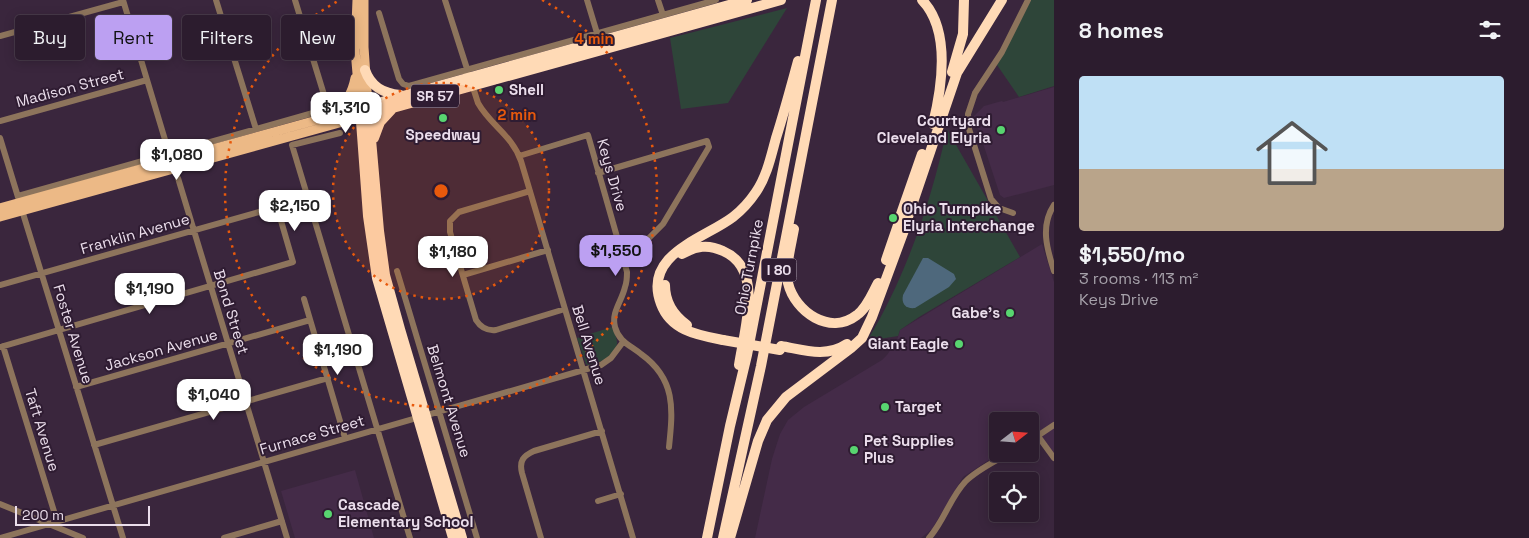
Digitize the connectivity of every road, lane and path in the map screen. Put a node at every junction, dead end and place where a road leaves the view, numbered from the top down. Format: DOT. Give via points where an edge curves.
graph roads {
  1 [pos="216,0"];
  2 [pos="295,0"];
  3 [pos="357,0"];
  4 [pos="364,0"];
  5 [pos="445,0"];
  6 [pos="587,0"];
  7 [pos="658,0"];
  8 [pos="716,0"];
  9 [pos="747,0"];
  10 [pos="782,0"];
  11 [pos="832,0"];
  12 [pos="922,0"];
  13 [pos="966,0"];
  14 [pos="1002,0"];
  15 [pos="1028,0"];
  16 [pos="123,1"];
  17 [pos="815,3"];
  18 [pos="379,13"];
  19 [pos="663,15"];
  20 [pos="597,33"];
  21 [pos="0,36"];
  22 [pos="356,63"];
  23 [pos="365,70"];
  24 [pos="957,73"];
  25 [pos="469,77"];
  26 [pos="147,80"];
  27 [pos="814,93"];
  28 [pos="403,96"];
  29 [pos="399,106"];
  30 [pos="365,111"];
  31 [pos="330,116"];
  32 [pos="0,121"];
  33 [pos="931,128"];
  34 [pos="256,129"];
  35 [pos="340,133"];
  36 [pos="0,138"];
  37 [pos="372,146"];
  38 [pos="169,153"];
  39 [pos="519,156"];
  40 [pos="598,173"];
  41 [pos="178,178"];
  42 [pos="530,191"];
  43 [pos="20,203"];
  44 [pos="1054,205"];
  45 [pos="0,208"];
  46 [pos="1013,213"];
  47 [pos="0,217"];
  48 [pos="903,221"];
  49 [pos="193,230"];
  50 [pos="548,250"];
  51 [pos="622,253"];
  52 [pos="397,271"];
  53 [pos="1054,272"];
  54 [pos="42,274"];
  55 [pos="463,275"];
  56 [pos="880,280"];
  57 [pos="0,285"];
  58 [pos="210,286"];
  59 [pos="304,299"];
  60 [pos="565,309"];
  61 [pos="310,320"];
  62 [pos="59,330"];
  63 [pos="724,337"];
  64 [pos="623,342"];
  65 [pos="228,344"];
  66 [pos="2,346"];
  67 [pos="780,348"];
  68 [pos="845,352"];
  69 [pos="583,370"];
  70 [pos="328,378"];
  71 [pos="76,387"];
  72 [pos="246,401"];
  73 [pos="439,411"];
  74 [pos="421,416"];
  75 [pos="730,426"];
  76 [pos="1054,426"];
  77 [pos="378,429"];
  78 [pos="602,431"];
  79 [pos="1039,435"];
  80 [pos="1039,437"];
  81 [pos="345,438"];
  82 [pos="94,445"];
  83 [pos="669,447"];
  84 [pos="1054,458"];
  85 [pos="264,462"];
  86 [pos="994,462"];
  87 [pos="620,494"];
  88 [pos="598,501"];
  89 [pos="0,504"];
  90 [pos="113,505"];
  91 [pos="57,521"];
  92 [pos="282,521"];
  93 [pos="48,524"];
  94 [pos="20,535"];
  95 [pos="0,538"];
  96 [pos="83,538"];
  97 [pos="123,538"];
  98 [pos="224,538"];
  99 [pos="287,538"];
  100 [pos="410,538"];
  101 [pos="453,538"];
  102 [pos="462,538"];
  103 [pos="477,538"];
  104 [pos="542,538"];
  105 [pos="633,538"];
  106 [pos="707,538"];
  107 [pos="724,538"];
  108 [pos="730,538"];
  109 [pos="929,538"];
  1 -- 34 [label="street"];
  2 -- 34 [label="street" via="325,105 320,111"];
  3 -- 22 [label="main road"];
  4 -- 23 [label="main road"];
  5 -- 25 [label="street, Bell Avenue"];
  6 -- 20 [label="street"];
  7 -- 19 [label="street"];
  8 -- 19 [label="street"];
  9 -- 25 [label="highway, SR 57"];
  10 -- 25 [label="highway, SR 57"];
  11 -- 27 [label="highway, Ohio Turnpike / I 80"];
  12 -- 33 [label="highway" via="934,18 940,51 940,92"];
  13 -- 24 [label="highway" via="966,32"];
  13 -- 33 [label="highway" via="960,48"];
  14 -- 24 [label="highway"];
  15 -- 46 [label="street" via="1002,52 975,93 968,114 969,129 991,199 999,208"];
  16 -- 21 [label="street"];
  16 -- 26 [label="street"];
  17 -- 63 [label="highway" via="772,155 757,191 733,218 673,254 664,265 658,281 660,301 674,324 687,331"];
  17 -- 75 [label="highway, Ohio Turnpike / I 80" via="747,355"];
  18 -- 25 [label="street" via="403,84 408,86"];
  19 -- 20 [label="street"];
  20 -- 25 [label="street"];
  22 -- 30 [label="main road"];
  22 -- 31 [label="main road" via="350,96"];
  23 -- 28 [label="highway" via="378,89"];
  23 -- 30 [label="main road"];
  24 -- 48 [label="highway"];
  25 -- 28 [label="highway, SR 57"];
  25 -- 29 [label="highway, SR 57"];
  25 -- 39 [label="street, Bell Avenue" via="481,108 507,135"];
  26 -- 32 [label="street, Madison Street"];
  26 -- 38 [label="street"];
  27 -- 56 [label="highway" via="788,271 791,292 812,317 824,321 845,321 862,310"];
  27 -- 107 [label="highway, Ohio Turnpike / I 80"];
  28 -- 30 [label="highway, SR 57"];
  29 -- 30 [label="highway"];
  29 -- 37 [label="highway, SR 57" via="380,122"];
  30 -- 31 [label="main road"];
  30 -- 37 [label="highway"];
  30 -- 43 [label="main road"];
  30 -- 74 [label="highway, SR 57" via="368,216 377,278"];
  31 -- 43 [label="main road"];
  33 -- 48 [label="highway"];
  34 -- 38 [label="street"];
  35 -- 77 [label="street" via="292,145"];
  36 -- 43 [label="street, Foster Avenue"];
  37 -- 74 [label="highway, SR 57" via="385,276"];
  38 -- 43 [label="street"];
  39 -- 40 [label="street, Keys Drive" via="588,135"];
  39 -- 42 [label="street, Bell Avenue"];
  40 -- 51 [label="street, Keys Drive"];
  40 -- 51 [label="street" via="707,141 709,147 663,224 648,239"];
  41 -- 49 [label="street, Bond Street"];
  42 -- 50 [label="street, Bell Avenue"];
  42 -- 55 [label="street" via="453,217 450,232"];
  43 -- 45 [label="main road"];
  43 -- 47 [label="main road"];
  43 -- 54 [label="street, Foster Avenue"];
  44 -- 53 [label="street" via="1046,235"];
  48 -- 56 [label="highway"];
  48 -- 68 [label="highway" via="866,330"];
  49 -- 54 [label="street, Franklin Avenue"];
  49 -- 58 [label="street, Bond Street"];
  49 -- 58 [label="street, Franklin Avenue" via="277,207 293,262"];
  50 -- 55 [label="street"];
  50 -- 60 [label="street, Bell Avenue"];
  51 -- 64 [label="street, Keys Drive" via="627,279 614,317"];
  52 -- 73 [label="street, Belmont Avenue"];
  54 -- 57 [label="street, Franklin Avenue"];
  54 -- 62 [label="street, Foster Avenue"];
  55 -- 60 [label="street" via="476,320 485,329 496,330"];
  56 -- 67 [label="highway" via="864,324 848,344 823,352"];
  58 -- 62 [label="street"];
  58 -- 65 [label="street, Bond Street"];
  59 -- 61 [label="street"];
  60 -- 69 [label="street, Bell Avenue"];
  61 -- 65 [label="street, Jackson Avenue"];
  61 -- 70 [label="street"];
  62 -- 66 [label="street"];
  62 -- 71 [label="street, Foster Avenue"];
  63 -- 67 [label="highway"];
  63 -- 75 [label="highway" via="688,325 678,318 668,303 665,286 668,272 677,258 693,249 709,247 726,252 740,264 748,281 750,294"];
  64 -- 69 [label="street, Furnace Street" via="607,362"];
  64 -- 83 [label="street" via="647,358 667,385 672,407"];
  65 -- 71 [label="street, Jackson Avenue"];
  65 -- 72 [label="street, Bond Street"];
  66 -- 91 [label="street, Taft Avenue"];
  67 -- 68 [label="highway" via="816,358"];
  68 -- 108 [label="highway" via="786,397 767,420"];
  69 -- 73 [label="street, Furnace Street"];
  69 -- 78 [label="street, Bell Avenue"];
  70 -- 72 [label="street"];
  70 -- 81 [label="street"];
  71 -- 82 [label="street, Foster Avenue"];
  72 -- 82 [label="street"];
  72 -- 85 [label="street, Bond Street"];
  73 -- 74 [label="street, Furnace Street"];
  73 -- 103 [label="street, Belmont Avenue"];
  74 -- 77 [label="street, Furnace Street"];
  74 -- 101 [label="highway, SR 57"];
  74 -- 102 [label="highway, SR 57"];
  75 -- 106 [label="highway, Ohio Turnpike / I 80"];
  76 -- 79 [label="street"];
  77 -- 81 [label="street, Furnace Street"];
  77 -- 100 [label="street"];
  78 -- 87 [label="street, Bell Avenue"];
  78 -- 104 [label="street" via="534,451 522,459 522,473"];
  80 -- 84 [label="street"];
  81 -- 85 [label="street, Furnace Street"];
  82 -- 90 [label="street, Foster Avenue"];
  85 -- 90 [label="street, Furnace Street"];
  85 -- 92 [label="street, Bond Street"];
  86 -- 109 [label="street" via="964,483"];
  87 -- 88 [label="street"];
  87 -- 105 [label="street, Bell Avenue"];
  89 -- 93 [label="street"];
  90 -- 91 [label="street, Furnace Street"];
  90 -- 97 [label="street, Foster Avenue"];
  91 -- 93 [label="street, Furnace Street"];
  92 -- 98 [label="street"];
  92 -- 99 [label="street, Bond Street"];
  93 -- 94 [label="street, Furnace Street"];
  93 -- 96 [label="street"];
  94 -- 95 [label="street, Furnace Street"];
}
